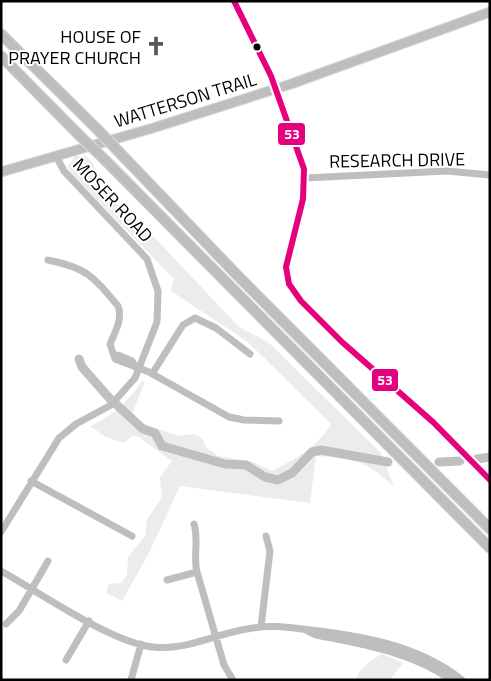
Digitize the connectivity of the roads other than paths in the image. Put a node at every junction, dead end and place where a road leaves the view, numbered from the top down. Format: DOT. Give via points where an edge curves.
graph roads {
  1 [pos="234,1"];
  2 [pos="490,12"];
  3 [pos="1,34"];
  4 [pos="1,56"];
  5 [pos="275,89"];
  6 [pos="56,156"];
  7 [pos="1,172"];
  8 [pos="490,176"];
  9 [pos="305,178"];
  10 [pos="48,260"];
  11 [pos="250,354"];
  12 [pos="138,367"];
  13 [pos="152,374"];
  14 [pos="279,421"];
  15 [pos="490,480"];
  16 [pos="31,481"];
  17 [pos="194,524"];
  18 [pos="490,529"];
  19 [pos="1,532"];
  20 [pos="132,536"];
  21 [pos="266,536"];
  22 [pos="490,548"];
  23 [pos="48,562"];
  24 [pos="1,571"];
  25 [pos="197,572"];
  26 [pos="167,580"];
  27 [pos="33,588"];
  28 [pos="89,621"];
  29 [pos="6,624"];
  30 [pos="261,627"];
  31 [pos="303,629"];
  32 [pos="216,636"];
  33 [pos="141,644"];
  34 [pos="66,660"];
  35 [pos="131,680"];
  36 [pos="233,680"];
  37 [pos="450,680"];
  38 [pos="462,680"];
  1 -- 5 [label="street" via="258,46"];
  2 -- 5 [label="main road, WATTERSON TRAIL"];
  3 -- 18 [label="highway, bridge"];
  4 -- 22 [label="highway, bridge"];
  5 -- 6 [label="main road, WATTERSON TRAIL"];
  5 -- 9 [label="street" via="301,158"];
  6 -- 7 [label="main road, WATTERSON TRAIL"];
  6 -- 12 [label="street, MOSER ROAD" via="64,171 139,248 153,270 158,291 157,322"];
  8 -- 9 [label="street, RESEARCH DRIVE" via="439,171"];
  9 -- 15 [label="street" via="286,267 292,289 336,336 433,422"];
  10 -- 12 [label="street" via="73,266 94,277 118,306 119,323 110,344 111,351"];
  11 -- 13 [label="street" via="216,328 195,318 183,325"];
  12 -- 13 [label="street"];
  12 -- 16 [label="street, MOSER ROAD" via="111,406 76,424 58,438"];
  13 -- 14 [label="street" via="229,417"];
  16 -- 19 [label="street, MOSER ROAD"];
  16 -- 20 [label="street"];
  17 -- 25 [label="street"];
  21 -- 30 [label="street" via="270,550"];
  23 -- 27 [label="street"];
  24 -- 27 [label="street"];
  25 -- 26 [label="street"];
  25 -- 32 [label="street"];
  27 -- 28 [label="street"];
  27 -- 29 [label="street" via="17,615"];
  28 -- 33 [label="street" via="118,637"];
  28 -- 34 [label="street"];
  30 -- 31 [label="street"];
  30 -- 32 [label="street"];
  31 -- 37 [label="street" via="401,655 440,672"];
  31 -- 38 [label="street" via="344,634 403,649 443,666"];
  32 -- 33 [label="street" via="178,647"];
  32 -- 36 [label="street" via="224,666"];
  33 -- 35 [label="street"];
}
